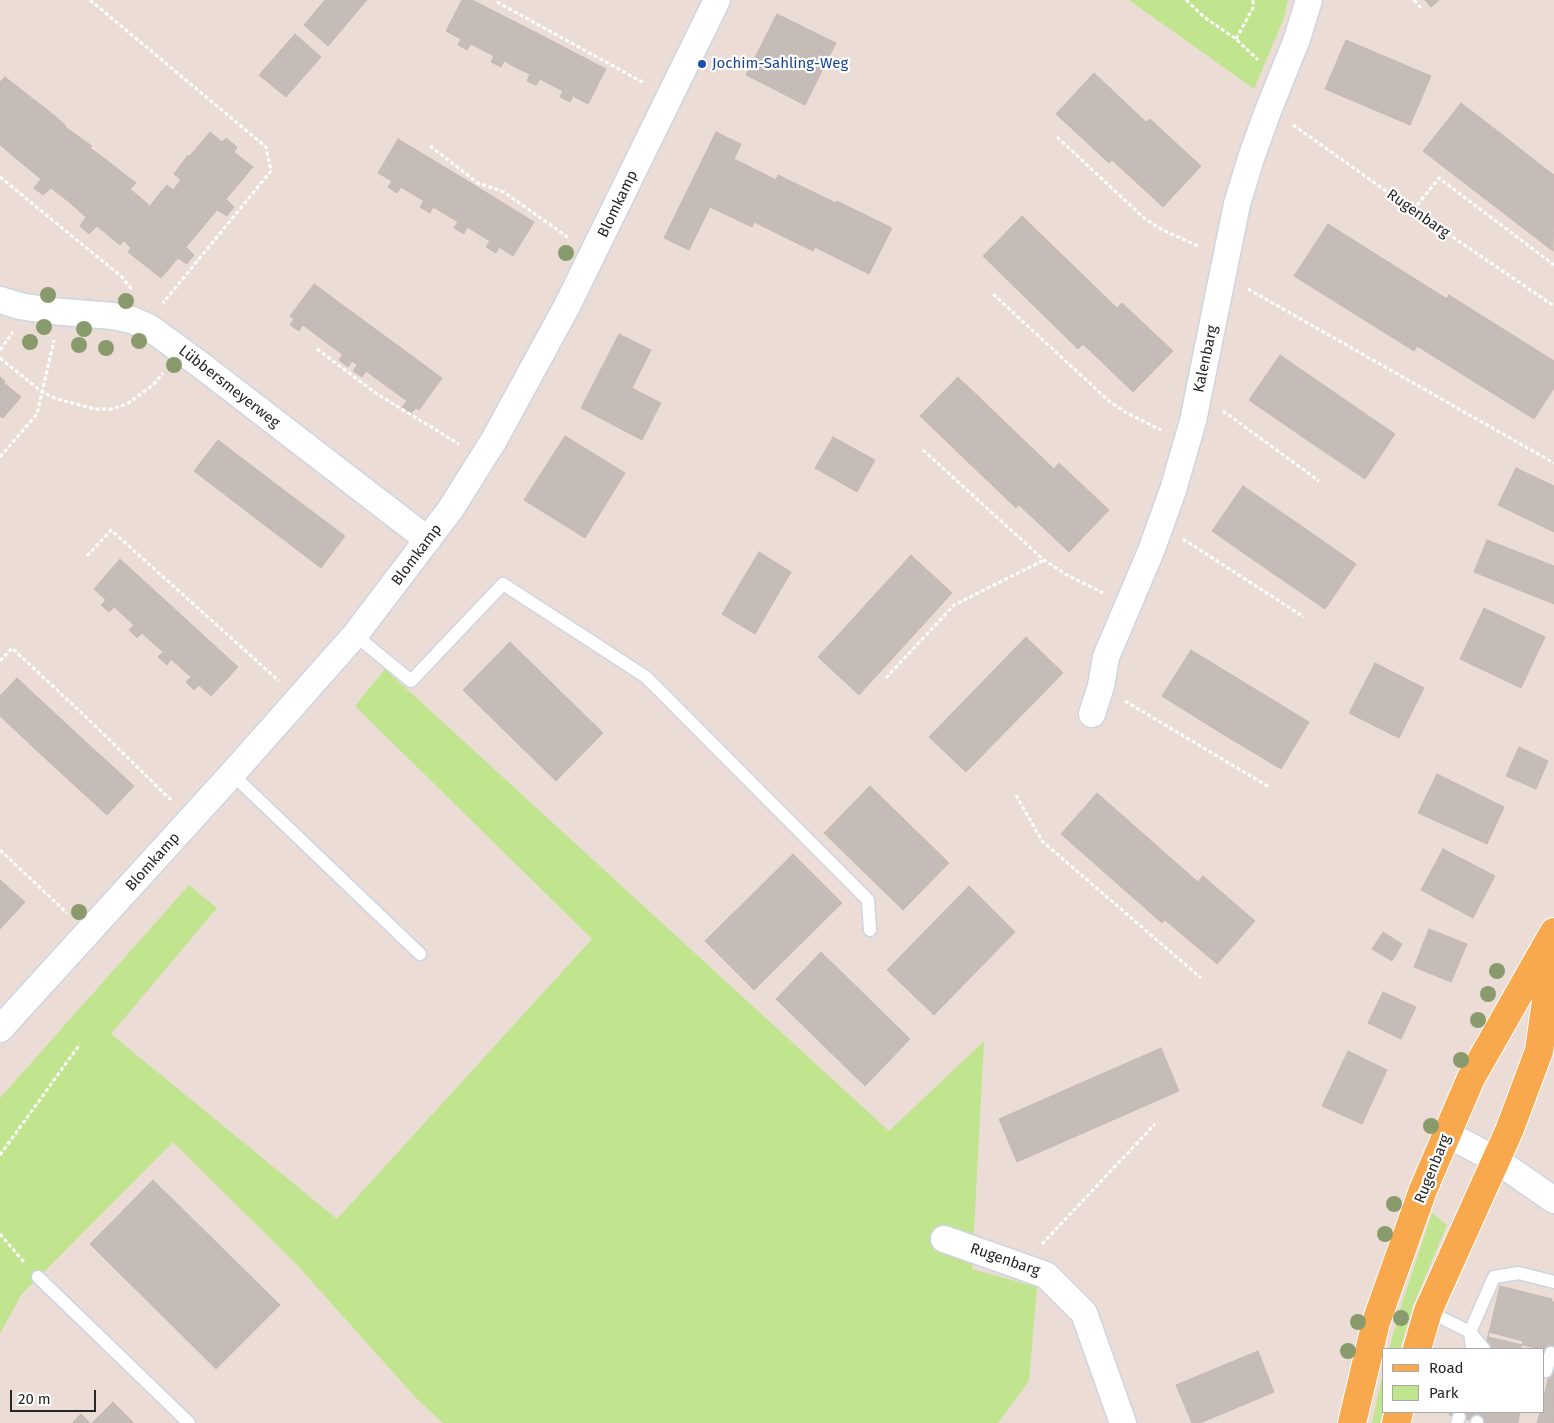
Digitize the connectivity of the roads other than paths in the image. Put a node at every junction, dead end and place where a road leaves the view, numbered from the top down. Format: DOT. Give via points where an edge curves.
graph roads {
  1 [pos="717,0"];
  2 [pos="1309,0"];
  3 [pos="0,300"];
  4 [pos="428,540"];
  5 [pos="355,635"];
  6 [pos="1092,714"];
  7 [pos="232,774"];
  8 [pos="870,930"];
  9 [pos="1554,932"];
  10 [pos="1554,941"];
  11 [pos="420,954"];
  12 [pos="0,1029"];
  13 [pos="1447,1134"];
  14 [pos="1496,1160"];
  15 [pos="1554,1200"];
  16 [pos="944,1239"];
  17 [pos="38,1277"];
  18 [pos="1554,1282"];
  19 [pos="1428,1311"];
  20 [pos="1470,1332"];
  21 [pos="1417,1348"];
  22 [pos="1472,1348"];
  23 [pos="1483,1348"];
  24 [pos="1551,1353"];
  25 [pos="1544,1370"];
  26 [pos="189,1423"];
  27 [pos="1123,1423"];
  28 [pos="1352,1423"];
  1 -- 4 [label="street, Blomkamp" via="567,306 494,440"];
  2 -- 6 [label="street, Kalenbarg" via="1298,39 1268,111 1237,204 1193,421 1175,481 1151,551 1106,657"];
  3 -- 4 [label="street, Lübbersmeyerweg" via="50,311 113,316 150,328"];
  4 -- 5 [label="street, Blomkamp"];
  5 -- 7 [label="street, Blomkamp"];
  5 -- 8 [label="lane" via="411,681 503,584 646,677 868,900"];
  7 -- 11 [label="lane"];
  7 -- 12 [label="street, Blomkamp"];
  9 -- 13 [label="main road, Rugenbarg" via="1471,1078"];
  10 -- 14 [label="main road" via="1539,1051"];
  13 -- 14 [label="street"];
  13 -- 28 [label="main road, Rugenbarg" via="1423,1190 1376,1322"];
  14 -- 15 [label="street"];
  14 -- 19 [label="main road"];
  16 -- 27 [label="street, Rugenbarg" via="1046,1275 1084,1313"];
  17 -- 26 [label="lane"];
  18 -- 20 [label="lane" via="1519,1273 1494,1277"];
  19 -- 20 [label="lane"];
  19 -- 21 [label="main road"];
  20 -- 22 [label="lane"];
  20 -- 23 [label="lane"];
  24 -- 25 [label="lane"];
}
